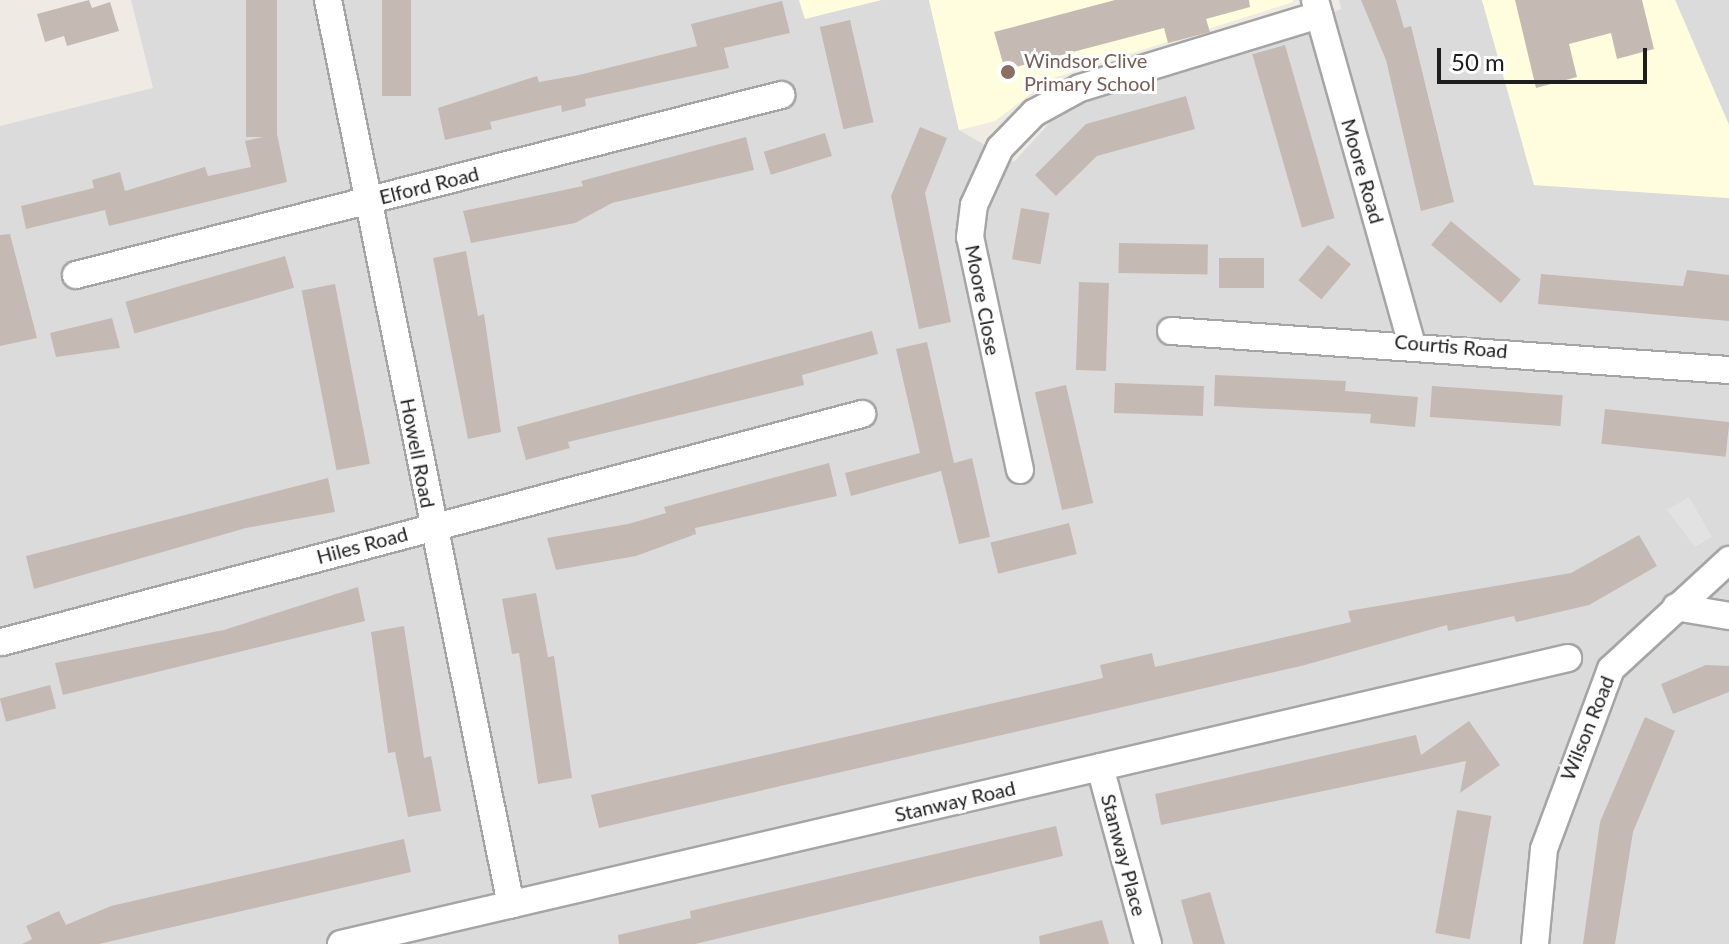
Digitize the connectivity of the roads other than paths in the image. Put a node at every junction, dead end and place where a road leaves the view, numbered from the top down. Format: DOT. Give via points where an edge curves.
graph roads {
  1 [pos="328,0"];
  2 [pos="1317,8"];
  3 [pos="781,95"];
  4 [pos="368,200"];
  5 [pos="76,275"];
  6 [pos="1171,331"];
  7 [pos="1411,342"];
  8 [pos="1729,370"];
  9 [pos="862,414"];
  10 [pos="1020,470"];
  11 [pos="433,526"];
  12 [pos="1729,560"];
  13 [pos="1676,607"];
  14 [pos="1729,616"];
  15 [pos="2,642"];
  16 [pos="1568,658"];
  17 [pos="1100,767"];
  18 [pos="511,905"];
  19 [pos="341,944"];
  20 [pos="1148,944"];
  21 [pos="1535,944"];
  1 -- 4 [label="street, Howell Road"];
  2 -- 7 [label="street, Moore Road"];
  2 -- 10 [label="street, Moore Close" via="1080,88 1034,113 1000,148 974,205 970,237"];
  3 -- 4 [label="street, Elford Road"];
  4 -- 5 [label="street, Elford Road"];
  4 -- 11 [label="street, Howell Road"];
  6 -- 7 [label="street, Courtis Road"];
  7 -- 8 [label="street, Courtis Road"];
  9 -- 11 [label="street, Hiles Road"];
  11 -- 15 [label="street, Hiles Road"];
  11 -- 18 [label="street, Howell Road"];
  12 -- 13 [label="street, Wilson Road"];
  13 -- 14 [label="street"];
  13 -- 21 [label="street, Wilson Road" via="1611,669 1587,723 1544,849"];
  16 -- 17 [label="street, Stanway Road"];
  17 -- 18 [label="street, Stanway Road"];
  17 -- 20 [label="street, Stanway Place"];
  18 -- 19 [label="street, Stanway Road"];
}
